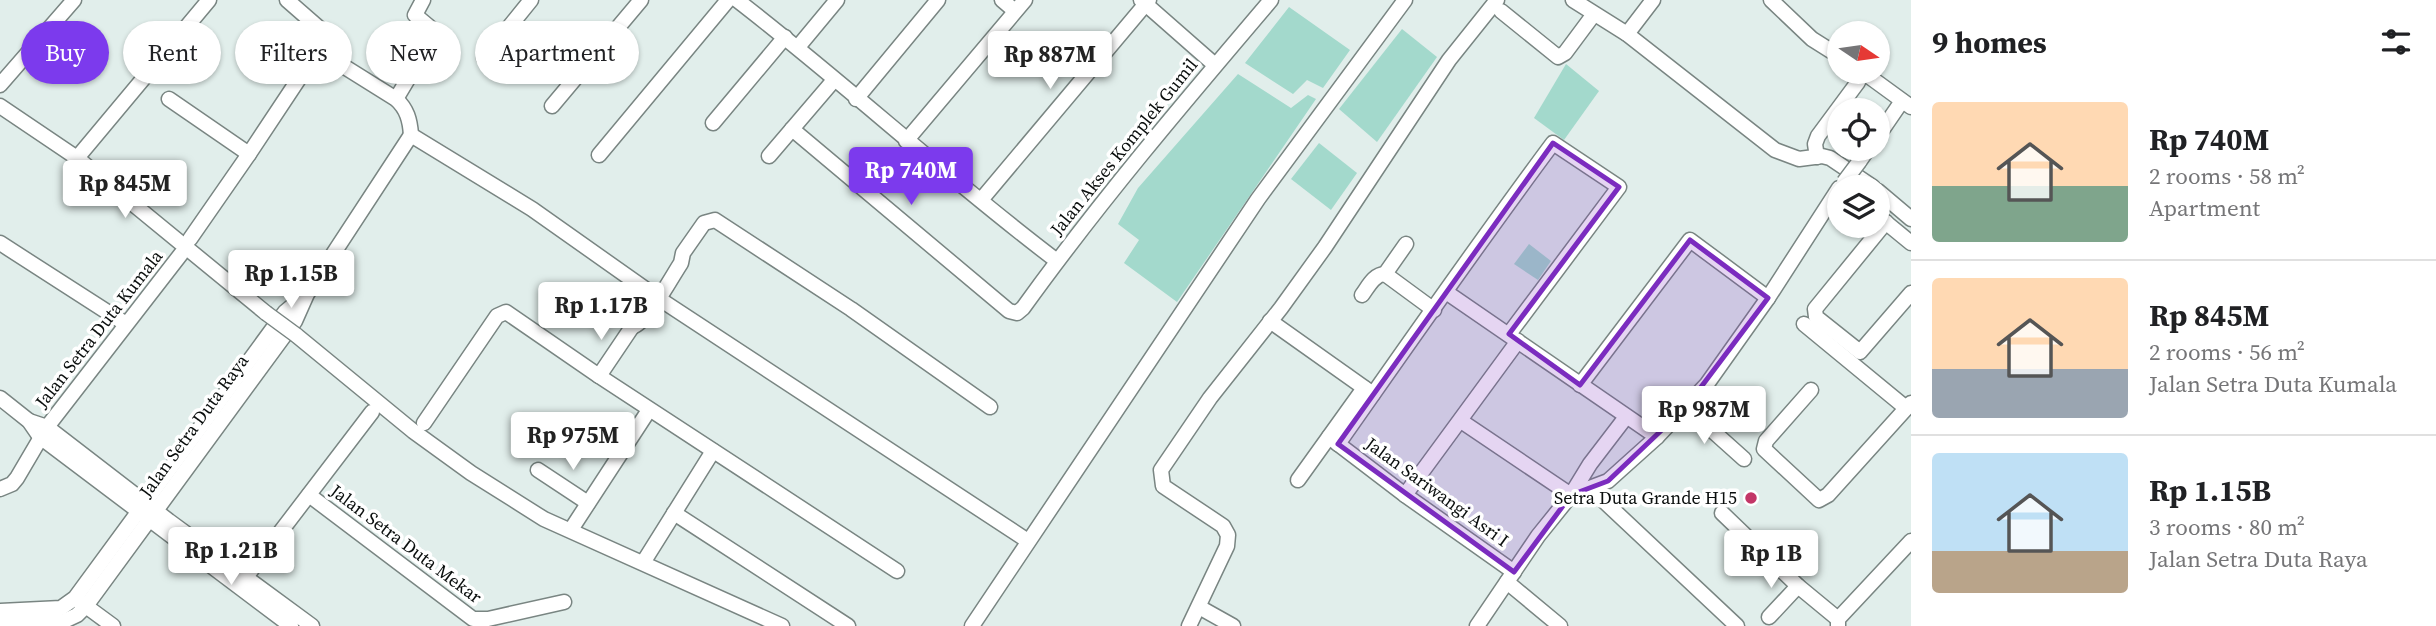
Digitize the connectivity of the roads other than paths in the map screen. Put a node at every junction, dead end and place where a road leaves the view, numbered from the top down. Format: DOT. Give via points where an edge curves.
graph roads {
  1 [pos="74,0"];
  2 [pos="209,0"];
  3 [pos="287,0"];
  4 [pos="423,0"];
  5 [pos="531,0"];
  6 [pos="642,0"];
  7 [pos="728,0"];
  8 [pos="836,0"];
  9 [pos="938,0"];
  10 [pos="1002,0"];
  11 [pos="1271,0"];
  12 [pos="1405,0"];
  13 [pos="1573,0"];
  14 [pos="1653,0"];
  15 [pos="1772,0"];
  16 [pos="1145,1"];
  17 [pos="743,2"];
  18 [pos="1020,6"];
  19 [pos="1499,6"];
  20 [pos="1594,14"];
  21 [pos="311,21"];
  22 [pos="514,21"];
  23 [pos="1627,34"];
  24 [pos="785,37"];
  25 [pos="798,47"];
  26 [pos="1827,48"];
  27 [pos="1215,65"];
  28 [pos="352,72"];
  29 [pos="834,80"];
  30 [pos="295,84"];
  31 [pos="1855,84"];
  32 [pos="1872,84"];
  33 [pos="0,85"];
  34 [pos="169,99"];
  35 [pos="396,99"];
  36 [pos="856,99"];
  37 [pos="1906,104"];
  38 [pos="0,106"];
  39 [pos="552,106"];
  40 [pos="1890,122"];
  41 [pos="713,123"];
  42 [pos="792,129"];
  43 [pos="411,135"];
  44 [pos="906,141"];
  45 [pos="249,154"];
  46 [pos="600,155"];
  47 [pos="769,156"];
  48 [pos="1817,157"];
  49 [pos="77,158"];
  50 [pos="1856,175"];
  51 [pos="981,201"];
  52 [pos="1890,201"];
  53 [pos="1827,207"];
  54 [pos="1911,219"];
  55 [pos="1890,226"];
  56 [pos="1868,238"];
  57 [pos="190,239"];
  58 [pos="0,243"];
  59 [pos="1911,243"];
  60 [pos="1406,244"];
  61 [pos="181,254"];
  62 [pos="1057,261"];
  63 [pos="1385,274"];
  64 [pos="1446,292"];
  65 [pos="1911,293"];
  66 [pos="654,295"];
  67 [pos="1362,295"];
  68 [pos="1768,298"];
  69 [pos="1434,310"];
  70 [pos="1270,321"];
  71 [pos="127,324"];
  72 [pos="1804,324"];
  73 [pos="1514,337"];
  74 [pos="599,376"];
  75 [pos="1580,385"];
  76 [pos="1811,390"];
  77 [pos="1369,391"];
  78 [pos="0,398"];
  79 [pos="1909,406"];
  80 [pos="990,407"];
  81 [pos="1686,407"];
  82 [pos="649,410"];
  83 [pos="372,412"];
  84 [pos="1626,417"];
  85 [pos="1461,421"];
  86 [pos="424,423"];
  87 [pos="44,432"];
  88 [pos="1657,437"];
  89 [pos="1334,440"];
  90 [pos="713,451"];
  91 [pos="1745,459"];
  92 [pos="538,470"];
  93 [pos="1298,480"];
  94 [pos="1590,488"];
  95 [pos="0,489"];
  96 [pos="309,495"];
  97 [pos="1405,495"];
  98 [pos="1571,495"];
  99 [pos="588,503"];
  100 [pos="147,511"];
  101 [pos="674,513"];
  102 [pos="1722,513"];
  103 [pos="574,526"];
  104 [pos="1028,541"];
  105 [pos="1911,541"];
  106 [pos="646,558"];
  107 [pos="214,561"];
  108 [pos="897,571"];
  109 [pos="246,577"];
  110 [pos="1511,577"];
  111 [pos="1798,586"];
  112 [pos="81,602"];
  113 [pos="268,602"];
  114 [pos="564,602"];
  115 [pos="1199,607"];
  116 [pos="0,611"];
  117 [pos="1769,617"];
  118 [pos="1838,623"];
  119 [pos="0,624"];
  120 [pos="113,626"];
  121 [pos="291,626"];
  122 [pos="312,626"];
  123 [pos="782,626"];
  124 [pos="848,626"];
  125 [pos="972,626"];
  126 [pos="1189,626"];
  127 [pos="1233,626"];
  128 [pos="1477,626"];
  129 [pos="1560,626"];
  130 [pos="1737,626"];
  1 -- 33 [label="street"];
  2 -- 49 [label="street"];
  3 -- 21 [label="street"];
  4 -- 35 [label="street" via="415,15 433,30 433,37"];
  5 -- 22 [label="street"];
  6 -- 39 [label="street"];
  7 -- 46 [label="street"];
  8 -- 25 [label="street"];
  9 -- 36 [label="street"];
  10 -- 18 [label="street"];
  11 -- 27 [label="street, Jalan Akses Komplek Gumil"];
  12 -- 104 [label="street" via="1258,200"];
  13 -- 20 [label="street"];
  14 -- 23 [label="street"];
  15 -- 26 [label="street"];
  16 -- 27 [label="street"];
  16 -- 51 [label="street"];
  17 -- 24 [label="street, Jalan Akses Komplek Gumil"];
  18 -- 44 [label="street"];
  19 -- 20 [label="street" via="1558,57"];
  19 -- 70 [label="street" via="1450,60"];
  20 -- 23 [label="street"];
  23 -- 48 [label="street" via="1774,150 1799,159"];
  24 -- 25 [label="street, Jalan Akses Komplek Gumil"];
  24 -- 41 [label="street"];
  25 -- 29 [label="street, Jalan Akses Komplek Gumil"];
  27 -- 62 [label="street, Jalan Akses Komplek Gumil"];
  28 -- 35 [label="street"];
  29 -- 36 [label="street, Jalan Akses Komplek Gumil"];
  29 -- 42 [label="street"];
  30 -- 45 [label="street"];
  31 -- 48 [label="street" via="1818,136"];
  32 -- 37 [label="street"];
  34 -- 45 [label="street"];
  35 -- 43 [label="street" via="408,115"];
  36 -- 44 [label="street, Jalan Akses Komplek Gumil"];
  37 -- 40 [label="street"];
  38 -- 49 [label="street"];
  42 -- 47 [label="street"];
  42 -- 62 [label="street" via="1009,312 1023,308"];
  43 -- 66 [label="street" via="532,209"];
  43 -- 100 [label="street, Jalan Setra Duta Raya" via="307,293 285,312 267,348"];
  44 -- 51 [label="street, Jalan Akses Komplek Gumil"];
  45 -- 57 [label="street"];
  48 -- 50 [label="street"];
  49 -- 123 [label="street, bridge" via="471,473 544,519"];
  51 -- 62 [label="street, Jalan Akses Komplek Gumil"];
  52 -- 54 [label="street"];
  53 -- 68 [label="street"];
  55 -- 59 [label="street"];
  56 -- 65 [label="street" via="1815,309 1816,317 1860,352"];
  58 -- 71 [label="street"];
  60 -- 63 [label="street"];
  61 -- 71 [label="street, Jalan Setra Duta Kumala"];
  63 -- 67 [label="street" via="1375,277"];
  63 -- 69 [label="street"];
  64 -- 69 [label="street"];
  64 -- 73 [label="street"];
  64 -- 73 [label="street" via="1553,143 1619,187"];
  66 -- 74 [label="street" via="633,319"];
  66 -- 80 [label="street" via="681,263 704,223 715,220"];
  66 -- 104 [label="street"];
  68 -- 75 [label="street" via="1690,240"];
  68 -- 81 [label="street"];
  69 -- 77 [label="street"];
  70 -- 77 [label="street"];
  70 -- 115 [label="street" via="1161,470 1167,490 1227,530 1227,546"];
  71 -- 87 [label="street, Jalan Setra Duta Kumala"];
  72 -- 79 [label="street"];
  73 -- 75 [label="street"];
  73 -- 85 [label="street"];
  74 -- 82 [label="street"];
  74 -- 86 [label="street" via="501,312"];
  75 -- 84 [label="street"];
  76 -- 79 [label="street" via="1764,449 1819,500"];
  77 -- 89 [label="street"];
  78 -- 87 [label="street"];
  81 -- 88 [label="street"];
  81 -- 91 [label="street"];
  82 -- 90 [label="street"];
  82 -- 99 [label="street"];
  83 -- 96 [label="street"];
  84 -- 88 [label="street"];
  84 -- 98 [label="street"];
  85 -- 97 [label="street"];
  85 -- 98 [label="street"];
  87 -- 95 [label="street, Jalan Setra Duta Kumala" via="17,478"];
  87 -- 100 [label="street"];
  88 -- 94 [label="street" via="1608,481"];
  89 -- 93 [label="street"];
  89 -- 97 [label="street, Jalan Sariwangi Asri I"];
  90 -- 101 [label="street"];
  90 -- 108 [label="street"];
  92 -- 99 [label="street"];
  94 -- 98 [label="street"];
  94 -- 130 [label="street"];
  96 -- 109 [label="street"];
  96 -- 114 [label="street, Jalan Setra Duta Mekar" via="473,620"];
  97 -- 110 [label="street, Jalan Sariwangi Asri I"];
  98 -- 110 [label="street"];
  99 -- 103 [label="street"];
  100 -- 107 [label="street"];
  100 -- 112 [label="street, Jalan Setra Duta Raya"];
  101 -- 106 [label="street"];
  101 -- 124 [label="street"];
  102 -- 111 [label="street"];
  104 -- 125 [label="street"];
  105 -- 118 [label="street"];
  107 -- 109 [label="street"];
  107 -- 113 [label="street"];
  109 -- 113 [label="street"];
  110 -- 128 [label="street"];
  110 -- 129 [label="street, Jalan Sariwangi Asri I"];
  111 -- 117 [label="street"];
  111 -- 118 [label="street"];
  112 -- 116 [label="street" via="61,608"];
  112 -- 119 [label="street, Jalan Setra Duta Raya" via="77,615 64,621"];
  112 -- 120 [label="street"];
  113 -- 121 [label="street"];
  113 -- 122 [label="street"];
  115 -- 126 [label="street"];
  115 -- 127 [label="street"];
}
